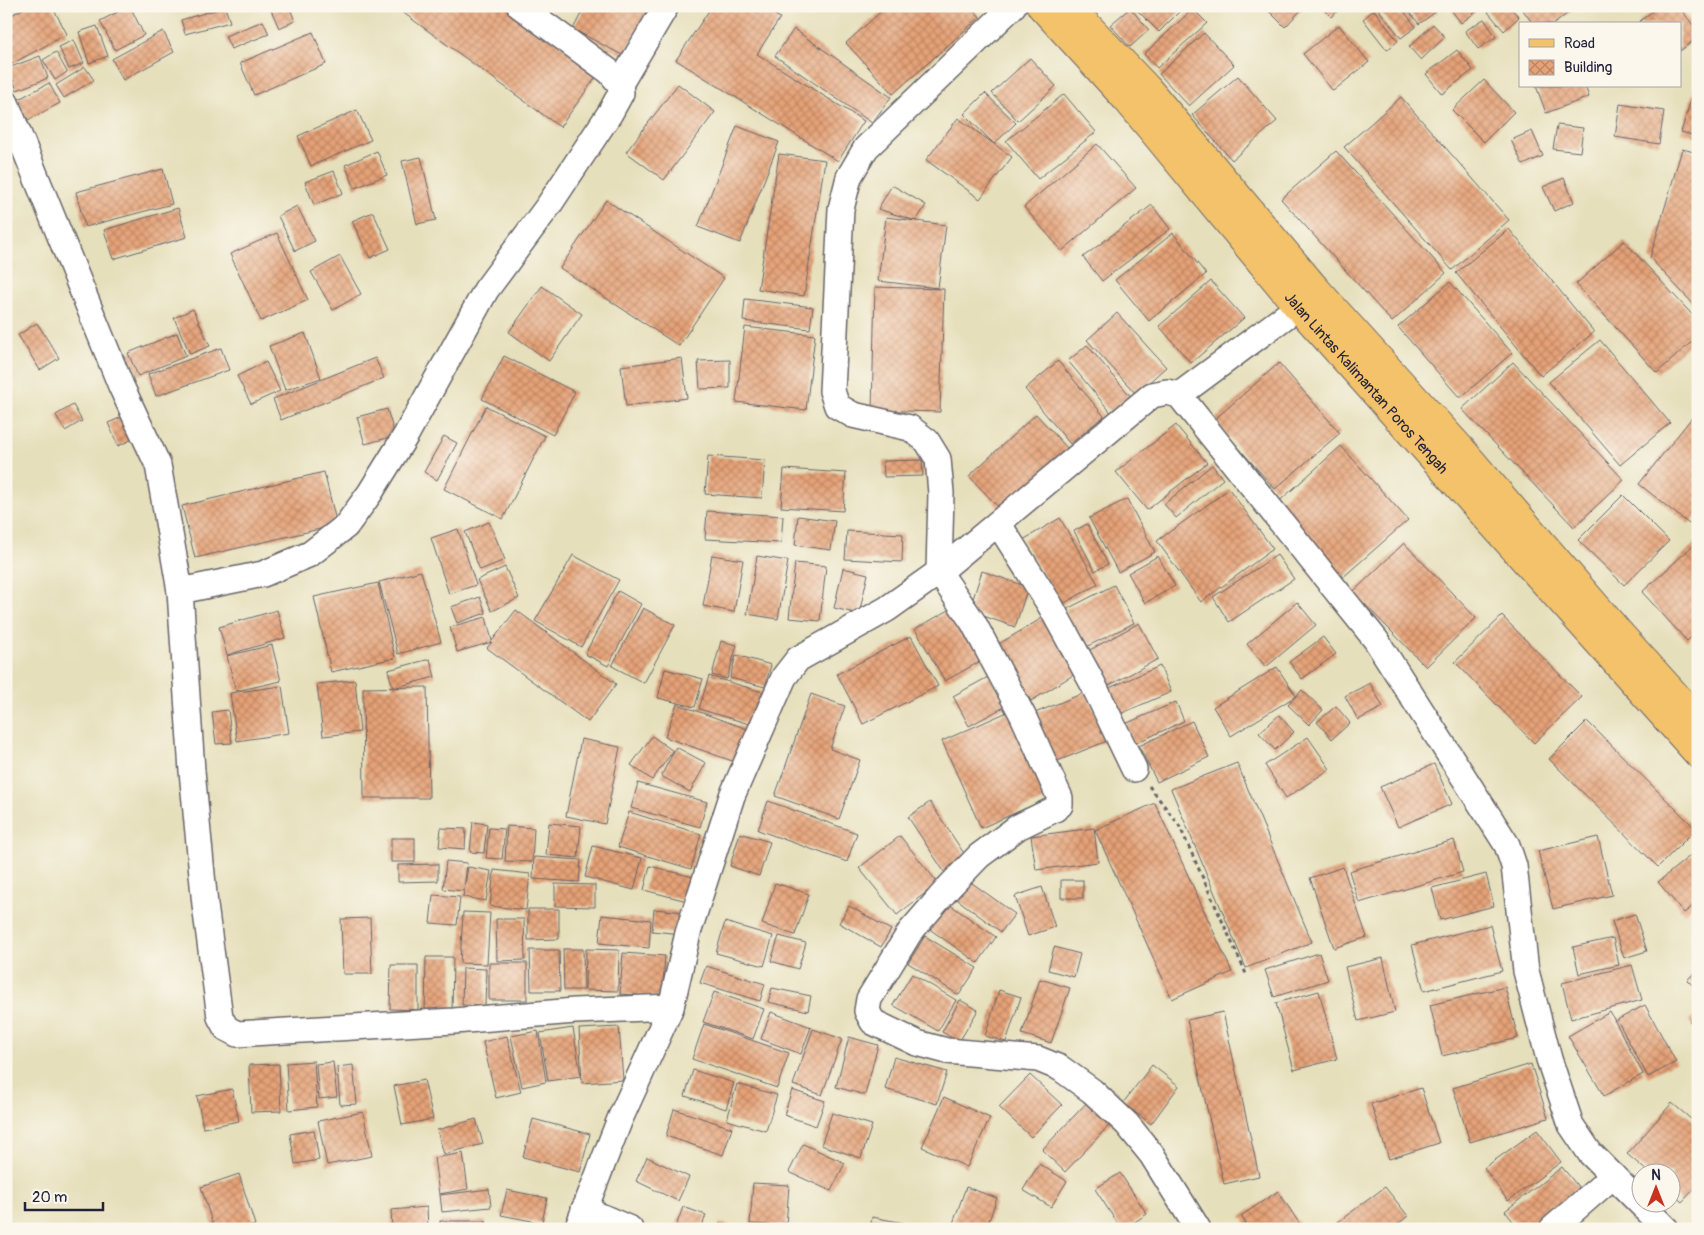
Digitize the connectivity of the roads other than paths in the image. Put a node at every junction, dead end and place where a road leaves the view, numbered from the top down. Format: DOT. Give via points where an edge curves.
graph roads {
  1 [pos="520,6"];
  2 [pos="666,6"];
  3 [pos="1013,6"];
  4 [pos="1041,6"];
  5 [pos="1070,6"];
  6 [pos="620,84"];
  7 [pos="6,103"];
  8 [pos="1298,307"];
  9 [pos="1179,395"];
  10 [pos="998,523"];
  11 [pos="939,572"];
  12 [pos="180,591"];
  13 [pos="1698,720"];
  14 [pos="1698,754"];
  15 [pos="1134,769"];
  16 [pos="671,1007"];
  17 [pos="1613,1176"];
  18 [pos="580,1219"];
  19 [pos="630,1229"];
  20 [pos="1198,1229"];
  21 [pos="1552,1229"];
  22 [pos="1666,1229"];
  1 -- 6 [label="street" via="598,62"];
  2 -- 6 [label="street"];
  3 -- 11 [label="street" via="866,148 849,177 841,209 832,391 837,406 853,415 910,428 927,441 938,459"];
  4 -- 8 [label="main road, Jalan Lintas Kalimantan Poros Tengah" via="1128,101"];
  5 -- 13 [label="main road, Jalan Lintas Kalimantan Poros Tengah" via="1147,88 1315,288 1462,450"];
  6 -- 12 [label="street" via="621,93 610,113 486,290 406,435 346,526 310,554 264,574"];
  7 -- 12 [label="street" via="121,386 158,465"];
  8 -- 9 [label="street"];
  8 -- 14 [label="main road, Jalan Lintas Kalimantan Poros Tengah"];
  9 -- 10 [label="street" via="1167,392 1152,395"];
  9 -- 17 [label="street" via="1376,640 1507,845 1514,866 1526,971 1549,1059 1571,1125 1590,1153"];
  10 -- 11 [label="street"];
  10 -- 15 [label="street" via="1050,605"];
  11 -- 16 [label="street" via="887,609 798,659 784,677 732,796 688,933"];
  11 -- 20 [label="street" via="974,622 1023,716 1060,798 1060,805 998,841 950,886 910,932 869,999 867,1011 873,1022 917,1043 947,1050 1038,1059 1060,1068 1092,1091 1127,1124 1152,1155"];
  12 -- 16 [label="street" via="205,905 220,1017 226,1028 237,1034"];
  16 -- 18 [label="street" via="620,1119"];
  17 -- 21 [label="street"];
  17 -- 22 [label="street"];
  18 -- 19 [label="street"];
}
